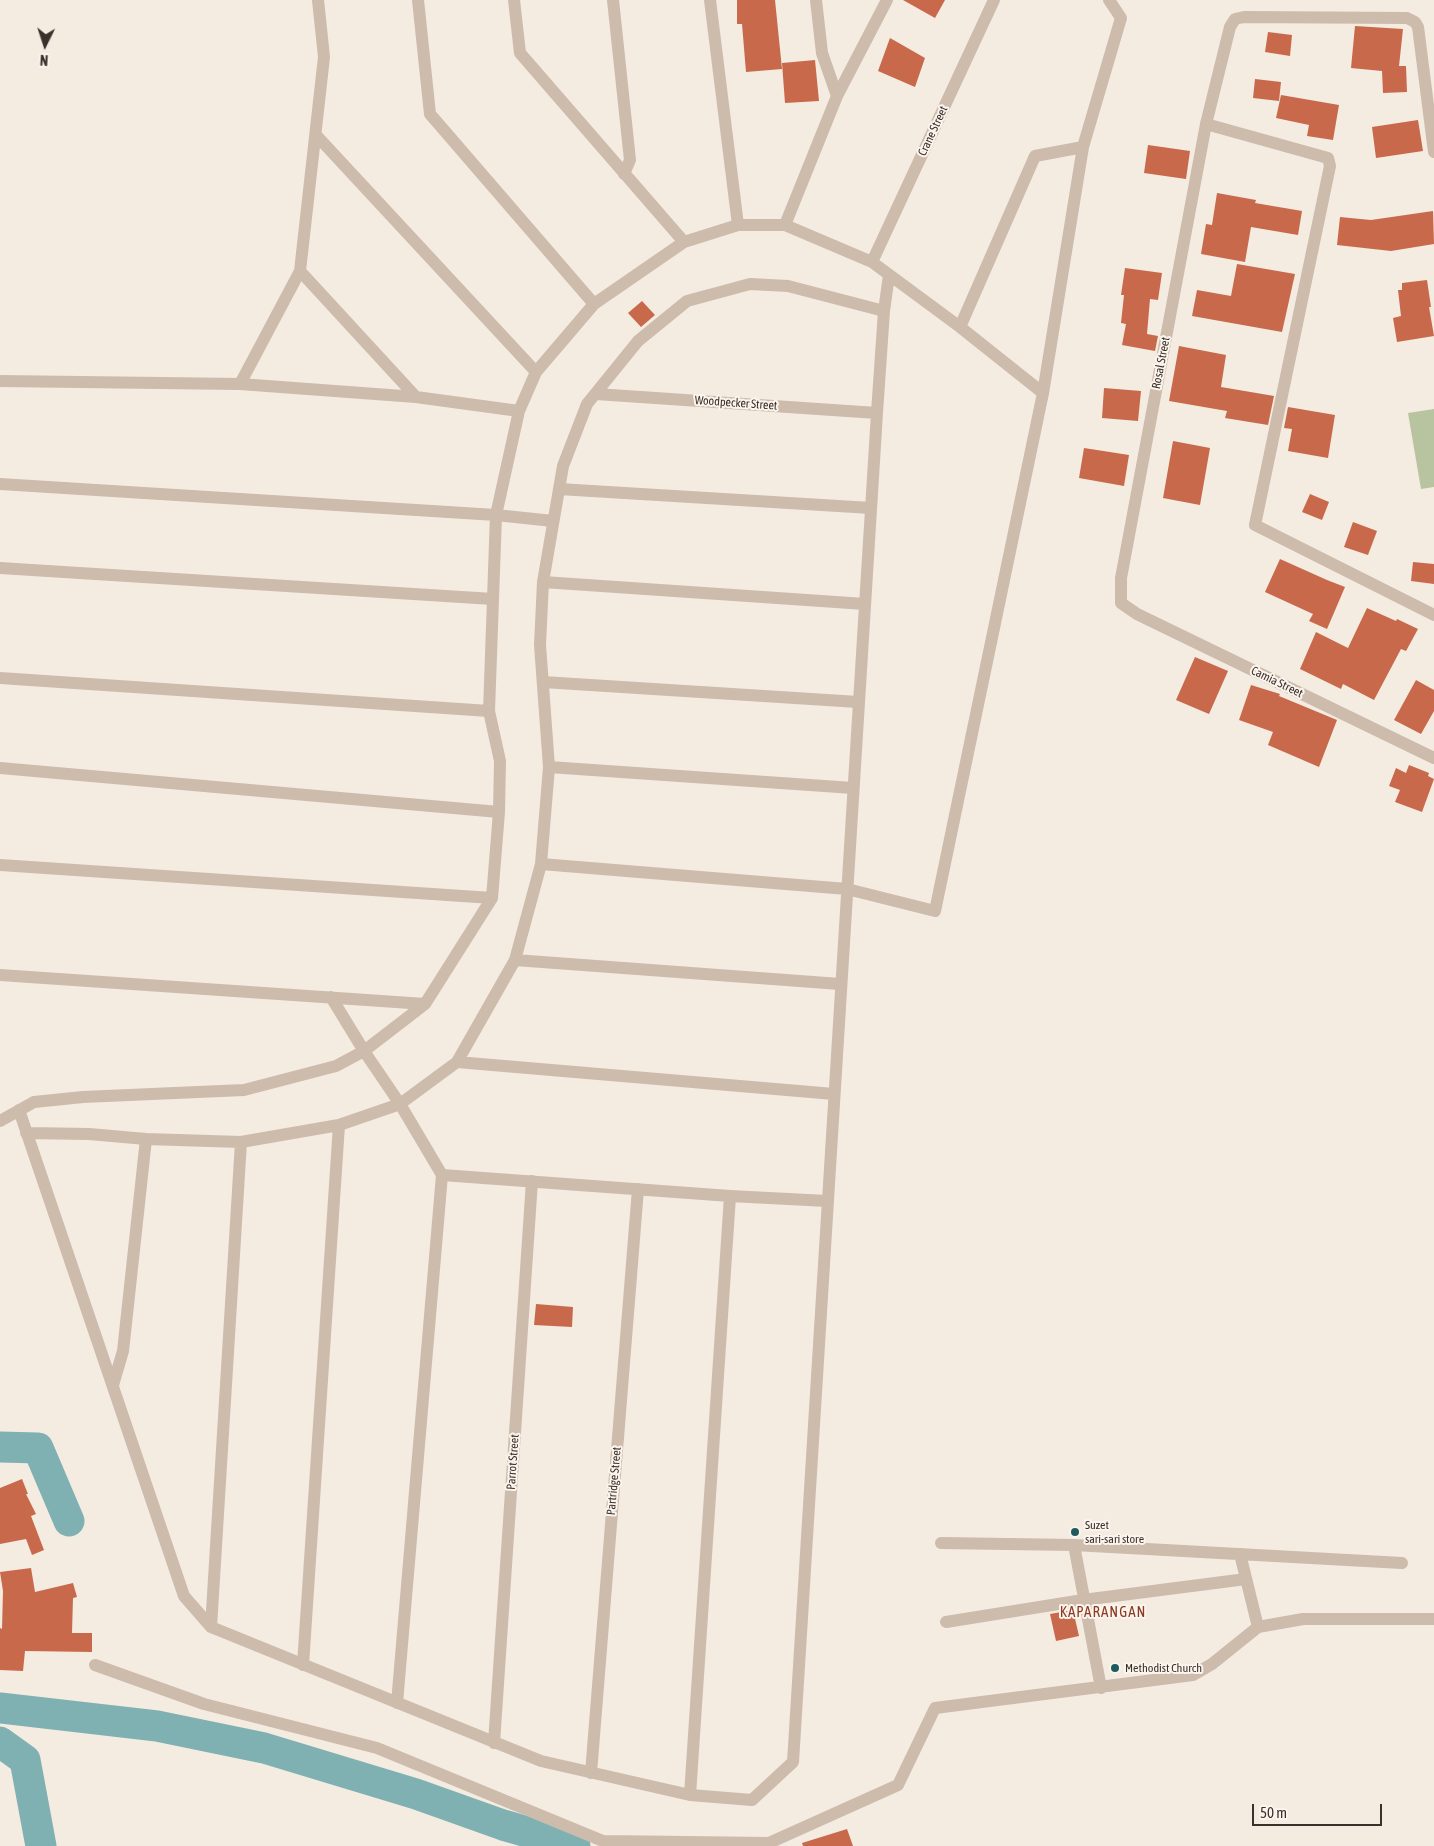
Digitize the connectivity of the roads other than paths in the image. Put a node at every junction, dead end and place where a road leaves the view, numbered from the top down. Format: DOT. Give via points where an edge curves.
graph roads {
  1 [pos="318,0"];
  2 [pos="418,0"];
  3 [pos="514,0"];
  4 [pos="613,0"];
  5 [pos="710,0"];
  6 [pos="816,0"];
  7 [pos="887,0"];
  8 [pos="994,0"];
  9 [pos="1109,0"];
  10 [pos="837,96"];
  11 [pos="1206,124"];
  12 [pos="316,135"];
  13 [pos="1083,148"];
  14 [pos="1434,152"];
  15 [pos="624,174"];
  16 [pos="785,224"];
  17 [pos="738,225"];
  18 [pos="684,242"];
  19 [pos="872,262"];
  20 [pos="300,271"];
  21 [pos="889,275"];
  22 [pos="594,304"];
  23 [pos="884,311"];
  24 [pos="960,327"];
  25 [pos="536,372"];
  26 [pos="0,381"];
  27 [pos="240,384"];
  28 [pos="1043,393"];
  29 [pos="596,394"];
  30 [pos="416,397"];
  31 [pos="519,412"];
  32 [pos="877,413"];
  33 [pos="0,484"];
  34 [pos="559,489"];
  35 [pos="871,508"];
  36 [pos="496,516"];
  37 [pos="553,521"];
  38 [pos="0,568"];
  39 [pos="543,582"];
  40 [pos="493,599"];
  41 [pos="1121,602"];
  42 [pos="865,604"];
  43 [pos="1434,615"];
  44 [pos="0,678"];
  45 [pos="543,682"];
  46 [pos="858,702"];
  47 [pos="488,711"];
  48 [pos="1434,758"];
  49 [pos="549,767"];
  50 [pos="0,768"];
  51 [pos="853,788"];
  52 [pos="499,812"];
  53 [pos="0,864"];
  54 [pos="541,864"];
  55 [pos="847,889"];
  56 [pos="492,898"];
  57 [pos="515,960"];
  58 [pos="0,975"];
  59 [pos="840,984"];
  60 [pos="331,997"];
  61 [pos="424,1004"];
  62 [pos="364,1051"];
  63 [pos="457,1062"];
  64 [pos="834,1094"];
  65 [pos="400,1104"];
  66 [pos="18,1110"];
  67 [pos="0,1121"];
  68 [pos="339,1125"];
  69 [pos="26,1133"];
  70 [pos="146,1139"];
  71 [pos="241,1142"];
  72 [pos="442,1175"];
  73 [pos="532,1181"];
  74 [pos="638,1189"];
  75 [pos="730,1196"];
  76 [pos="827,1201"];
  77 [pos="113,1385"];
  78 [pos="941,1543"];
  79 [pos="1074,1545"];
  80 [pos="1240,1554"];
  81 [pos="1402,1563"];
  82 [pos="1246,1579"];
  83 [pos="1083,1600"];
  84 [pos="1434,1619"];
  85 [pos="946,1622"];
  86 [pos="211,1626"];
  87 [pos="1258,1627"];
  88 [pos="95,1665"];
  89 [pos="304,1665"];
  90 [pos="1101,1688"];
  91 [pos="397,1703"];
  92 [pos="494,1742"];
  93 [pos="591,1772"];
  94 [pos="690,1795"];
  1 -- 12 [label="street" via="324,57"];
  2 -- 22 [label="street" via="430,114"];
  3 -- 15 [label="street" via="520,53"];
  4 -- 15 [label="street" via="630,160"];
  5 -- 17 [label="street"];
  6 -- 10 [label="street" via="822,53"];
  7 -- 10 [label="street"];
  8 -- 19 [label="street, Crane Street"];
  9 -- 13 [label="street" via="1121,18"];
  10 -- 16 [label="street"];
  11 -- 14 [label="street, Rosal Street" via="1230,27 1235,20 1244,17 1407,18 1418,27"];
  11 -- 41 [label="street, Rosal Street" via="1121,578"];
  11 -- 43 [label="street" via="1328,158 1330,166 1254,525"];
  12 -- 20 [label="street"];
  12 -- 25 [label="street"];
  13 -- 24 [label="street" via="1035,156"];
  13 -- 28 [label="street"];
  15 -- 18 [label="street"];
  16 -- 17 [label="street"];
  16 -- 19 [label="street"];
  17 -- 18 [label="street"];
  18 -- 22 [label="street"];
  19 -- 21 [label="street"];
  20 -- 27 [label="street"];
  20 -- 30 [label="street"];
  21 -- 23 [label="street"];
  21 -- 24 [label="street"];
  22 -- 25 [label="street"];
  23 -- 29 [label="street" via="788,286 750,284 687,301 638,342"];
  23 -- 32 [label="street"];
  24 -- 28 [label="street"];
  25 -- 31 [label="street"];
  26 -- 27 [label="street"];
  27 -- 30 [label="street"];
  28 -- 55 [label="street" via="935,911"];
  29 -- 32 [label="street, Woodpecker Street"];
  29 -- 34 [label="street" via="587,404 563,466"];
  30 -- 31 [label="street"];
  31 -- 36 [label="street"];
  32 -- 35 [label="street"];
  33 -- 36 [label="street"];
  34 -- 35 [label="street"];
  34 -- 37 [label="street"];
  35 -- 42 [label="street"];
  36 -- 37 [label="street"];
  36 -- 40 [label="street"];
  37 -- 39 [label="street"];
  38 -- 40 [label="street"];
  39 -- 42 [label="street"];
  39 -- 45 [label="street" via="540,645"];
  40 -- 47 [label="street"];
  41 -- 48 [label="street, Camia Street" via="1137,614"];
  42 -- 46 [label="street"];
  44 -- 47 [label="street"];
  45 -- 46 [label="street"];
  45 -- 49 [label="street"];
  46 -- 51 [label="street"];
  47 -- 52 [label="street" via="500,761"];
  49 -- 51 [label="street"];
  49 -- 54 [label="street"];
  50 -- 52 [label="street"];
  51 -- 55 [label="street"];
  52 -- 56 [label="street"];
  53 -- 56 [label="street"];
  54 -- 55 [label="street"];
  54 -- 57 [label="street"];
  55 -- 59 [label="street"];
  56 -- 61 [label="street"];
  57 -- 59 [label="street"];
  57 -- 63 [label="street"];
  58 -- 60 [label="street"];
  59 -- 64 [label="street"];
  60 -- 61 [label="street"];
  60 -- 62 [label="street"];
  61 -- 62 [label="street"];
  62 -- 65 [label="street"];
  62 -- 66 [label="street" via="336,1066 244,1090 63,1099 34,1102"];
  63 -- 64 [label="street"];
  63 -- 65 [label="street"];
  64 -- 76 [label="street"];
  65 -- 68 [label="street"];
  65 -- 72 [label="street"];
  66 -- 67 [label="street"];
  66 -- 69 [label="street"];
  68 -- 71 [label="street"];
  68 -- 89 [label="street"];
  69 -- 70 [label="street"];
  69 -- 77 [label="street"];
  70 -- 71 [label="street"];
  70 -- 77 [label="street" via="123,1351"];
  71 -- 86 [label="street"];
  72 -- 73 [label="street"];
  72 -- 91 [label="street"];
  73 -- 74 [label="street"];
  73 -- 92 [label="street, Parrot Street"];
  74 -- 75 [label="street"];
  74 -- 93 [label="street, Partridge Street"];
  75 -- 76 [label="street"];
  75 -- 94 [label="street"];
  76 -- 94 [label="street" via="793,1762 752,1800"];
  77 -- 86 [label="street" via="184,1596"];
  78 -- 79 [label="street"];
  79 -- 80 [label="street"];
  79 -- 83 [label="street"];
  80 -- 81 [label="street"];
  80 -- 82 [label="street"];
  82 -- 83 [label="street"];
  82 -- 87 [label="street"];
  83 -- 85 [label="street"];
  83 -- 90 [label="street"];
  84 -- 87 [label="street" via="1303,1619"];
  86 -- 89 [label="street"];
  87 -- 90 [label="street" via="1212,1664 1192,1675"];
  88 -- 90 [label="street" via="204,1704 377,1748 603,1840 769,1843 898,1784 935,1708"];
  89 -- 91 [label="street"];
  91 -- 92 [label="street"];
  92 -- 93 [label="street" via="541,1761"];
  93 -- 94 [label="street"];
}
